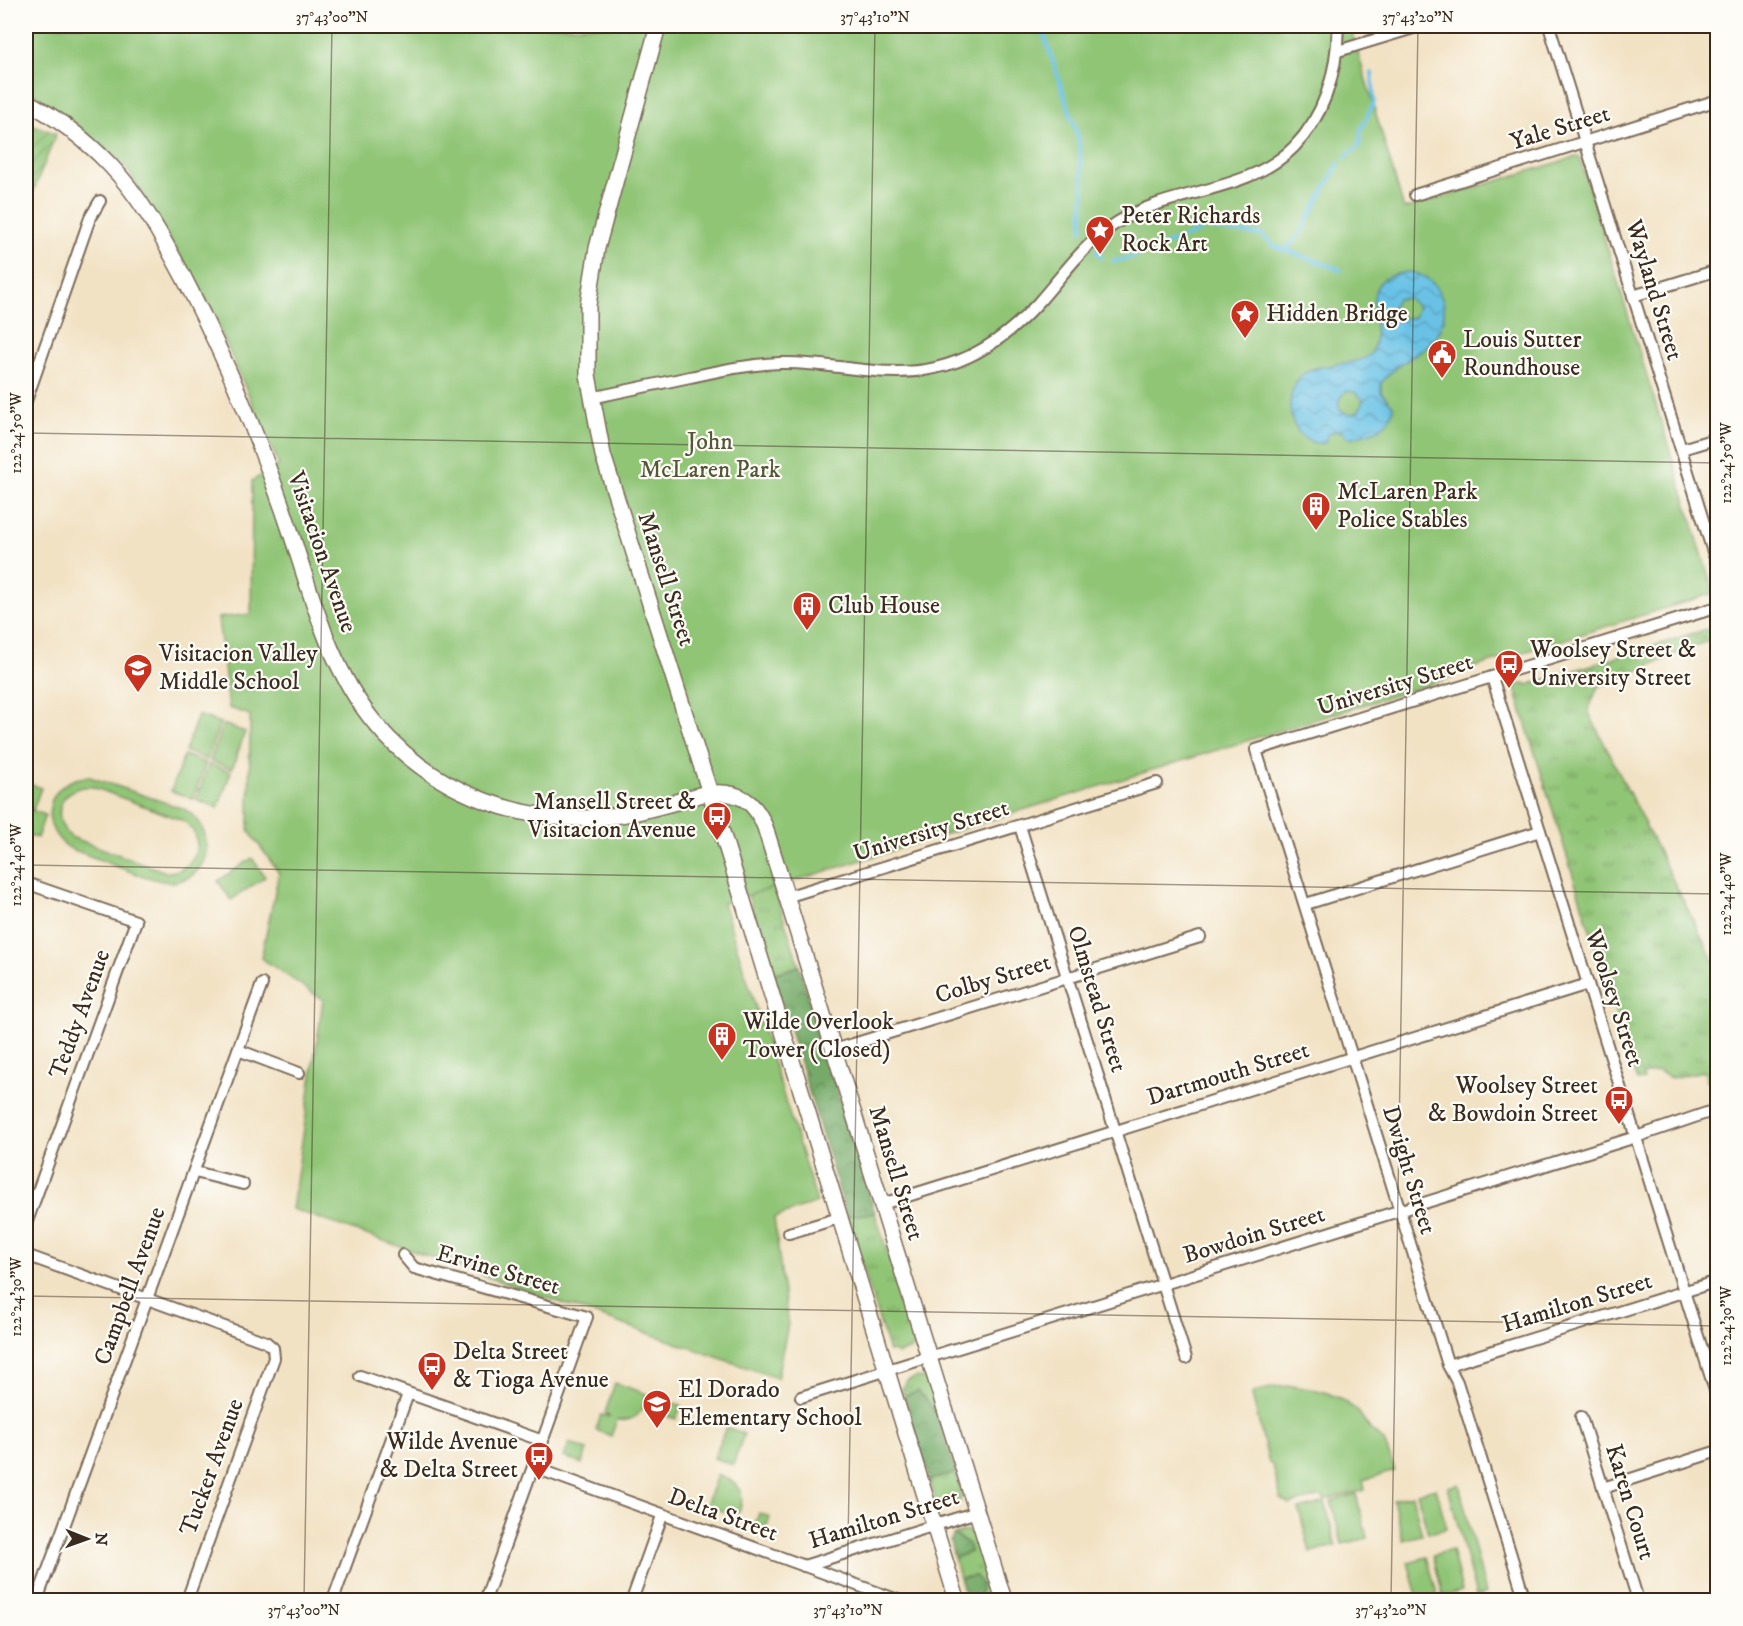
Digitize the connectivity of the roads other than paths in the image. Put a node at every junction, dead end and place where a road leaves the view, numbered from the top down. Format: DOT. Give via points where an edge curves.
graph roads {
  1 [pos="658,26"];
  2 [pos="1338,26"];
  3 [pos="1420,26"];
  4 [pos="1549,26"];
  5 [pos="1338,51"];
  6 [pos="1718,100"];
  7 [pos="26,101"];
  8 [pos="1586,141"];
  9 [pos="1415,195"];
  10 [pos="100,201"];
  11 [pos="1718,270"];
  12 [pos="1633,296"];
  13 [pos="591,398"];
  14 [pos="26,401"];
  15 [pos="1718,438"];
  16 [pos="1682,450"];
  17 [pos="1718,568"];
  18 [pos="1718,607"];
  19 [pos="1492,677"];
  20 [pos="1256,750"];
  21 [pos="1157,783"];
  22 [pos="710,793"];
  23 [pos="1020,826"];
  24 [pos="1540,831"];
  25 [pos="26,883"];
  26 [pos="786,897"];
  27 [pos="1306,903"];
  28 [pos="1200,937"];
  29 [pos="1068,978"];
  30 [pos="262,984"];
  31 [pos="1588,984"];
  32 [pos="238,1050"];
  33 [pos="834,1050"];
  34 [pos="1353,1057"];
  35 [pos="299,1072"];
  36 [pos="1718,1109"];
  37 [pos="1116,1131"];
  38 [pos="1636,1137"];
  39 [pos="195,1172"];
  40 [pos="243,1184"];
  41 [pos="882,1204"];
  42 [pos="1400,1212"];
  43 [pos="839,1218"];
  44 [pos="26,1224"];
  45 [pos="789,1233"];
  46 [pos="26,1255"];
  47 [pos="403,1255"];
  48 [pos="1718,1281"];
  49 [pos="1164,1285"];
  50 [pos="1684,1292"];
  51 [pos="148,1299"];
  52 [pos="930,1357"];
  53 [pos="1186,1358"];
  54 [pos="1449,1365"];
  55 [pos="888,1370"];
  56 [pos="360,1376"];
  57 [pos="408,1394"];
  58 [pos="801,1397"];
  59 [pos="1718,1400"];
  60 [pos="1581,1417"];
  61 [pos="543,1441"];
  62 [pos="1718,1450"];
  63 [pos="533,1467"];
  64 [pos="1603,1488"];
  65 [pos="977,1512"];
  66 [pos="662,1516"];
  67 [pos="934,1526"];
  68 [pos="804,1566"];
  69 [pos="37,1600"];
  70 [pos="187,1600"];
  71 [pos="333,1600"];
  72 [pos="485,1600"];
  73 [pos="632,1600"];
  74 [pos="898,1600"];
  75 [pos="957,1600"];
  76 [pos="1004,1600"];
  77 [pos="1525,1600"];
  78 [pos="1638,1600"];
  1 -- 13 [label="street, Mansell Street" via="597,248 588,324"];
  2 -- 5 [label="street"];
  3 -- 5 [label="street"];
  4 -- 8 [label="street, Wayland Street"];
  5 -- 13 [label="street" via="1316,119 1291,150 1241,179 1119,220 1087,245 1024,318 975,354 937,368 896,374 821,364 759,364"];
  6 -- 8 [label="street, Yale Street"];
  7 -- 22 [label="street, Visitacion Avenue" via="70,130 111,165 164,241 209,327 253,426 338,664 362,706 390,740 457,790 498,806 538,815 620,815"];
  8 -- 9 [label="street, Yale Street"];
  8 -- 12 [label="street, Wayland Street"];
  10 -- 14 [label="street" via="90,218"];
  11 -- 12 [label="street"];
  12 -- 16 [label="street, Wayland Street"];
  13 -- 22 [label="street, Mansell Street" via="603,455"];
  15 -- 16 [label="street"];
  16 -- 17 [label="street, Wayland Street"];
  18 -- 19 [label="street, University Street"];
  19 -- 20 [label="street, University Street"];
  19 -- 24 [label="street, Woolsey Street"];
  20 -- 27 [label="street, Dwight Street"];
  21 -- 23 [label="street, University Street"];
  22 -- 26 [label="street, Mansell Street" via="743,798 757,810"];
  22 -- 43 [label="street, Mansell Street"];
  23 -- 26 [label="street, University Street"];
  23 -- 29 [label="street, Olmstead Street"];
  24 -- 27 [label="street"];
  24 -- 31 [label="street, Woolsey Street"];
  25 -- 44 [label="street, Teddy Avenue" via="136,921"];
  26 -- 33 [label="street, Mansell Street"];
  27 -- 34 [label="street, Dwight Street"];
  28 -- 29 [label="street, Colby Street"];
  29 -- 33 [label="street, Colby Street"];
  29 -- 37 [label="street, Olmstead Street"];
  30 -- 32 [label="street, Campbell Avenue"];
  31 -- 34 [label="street, Dartmouth Street"];
  31 -- 38 [label="street, Woolsey Street"];
  32 -- 35 [label="street"];
  32 -- 39 [label="street, Campbell Avenue"];
  33 -- 41 [label="street, Mansell Street"];
  34 -- 37 [label="street, Dartmouth Street"];
  34 -- 42 [label="street, Dwight Street"];
  36 -- 38 [label="street, Bowdoin Street"];
  37 -- 41 [label="street, Dartmouth Street"];
  37 -- 49 [label="street, Olmstead Street"];
  38 -- 42 [label="street, Bowdoin Street"];
  38 -- 50 [label="street, Woolsey Street"];
  39 -- 40 [label="street"];
  39 -- 51 [label="street, Campbell Avenue"];
  41 -- 52 [label="street, Mansell Street"];
  42 -- 49 [label="street, Bowdoin Street"];
  42 -- 54 [label="street, Dwight Street"];
  43 -- 45 [label="street"];
  43 -- 55 [label="street, Mansell Street"];
  46 -- 51 [label="street"];
  47 -- 61 [label="street, Ervine Street" via="414,1268 587,1317"];
  48 -- 50 [label="street, Hamilton Street"];
  49 -- 52 [label="street, Bowdoin Street"];
  49 -- 53 [label="street, Olmstead Street"];
  50 -- 54 [label="street, Hamilton Street"];
  50 -- 59 [label="street, Woolsey Street"];
  51 -- 69 [label="street, Campbell Avenue"];
  51 -- 70 [label="street, Tucker Avenue" via="266,1342 273,1348 274,1358"];
  52 -- 55 [label="street, Bowdoin Street"];
  52 -- 65 [label="street, Mansell Street"];
  54 -- 77 [label="street, Dwight Street"];
  55 -- 58 [label="street, Bowdoin Street"];
  55 -- 67 [label="street, Mansell Street"];
  56 -- 57 [label="street"];
  57 -- 61 [label="street"];
  57 -- 71 [label="street"];
  60 -- 64 [label="street, Karen Court"];
  61 -- 63 [label="street"];
  62 -- 64 [label="street"];
  63 -- 66 [label="street, Delta Street"];
  63 -- 72 [label="street"];
  64 -- 78 [label="street, Karen Court"];
  65 -- 67 [label="street, Hamilton Street"];
  65 -- 76 [label="street, Mansell Street"];
  66 -- 68 [label="street, Delta Street"];
  66 -- 73 [label="street"];
  67 -- 68 [label="street, Hamilton Street"];
  67 -- 75 [label="street, Mansell Street"];
  68 -- 74 [label="street, Delta Street"];
}
